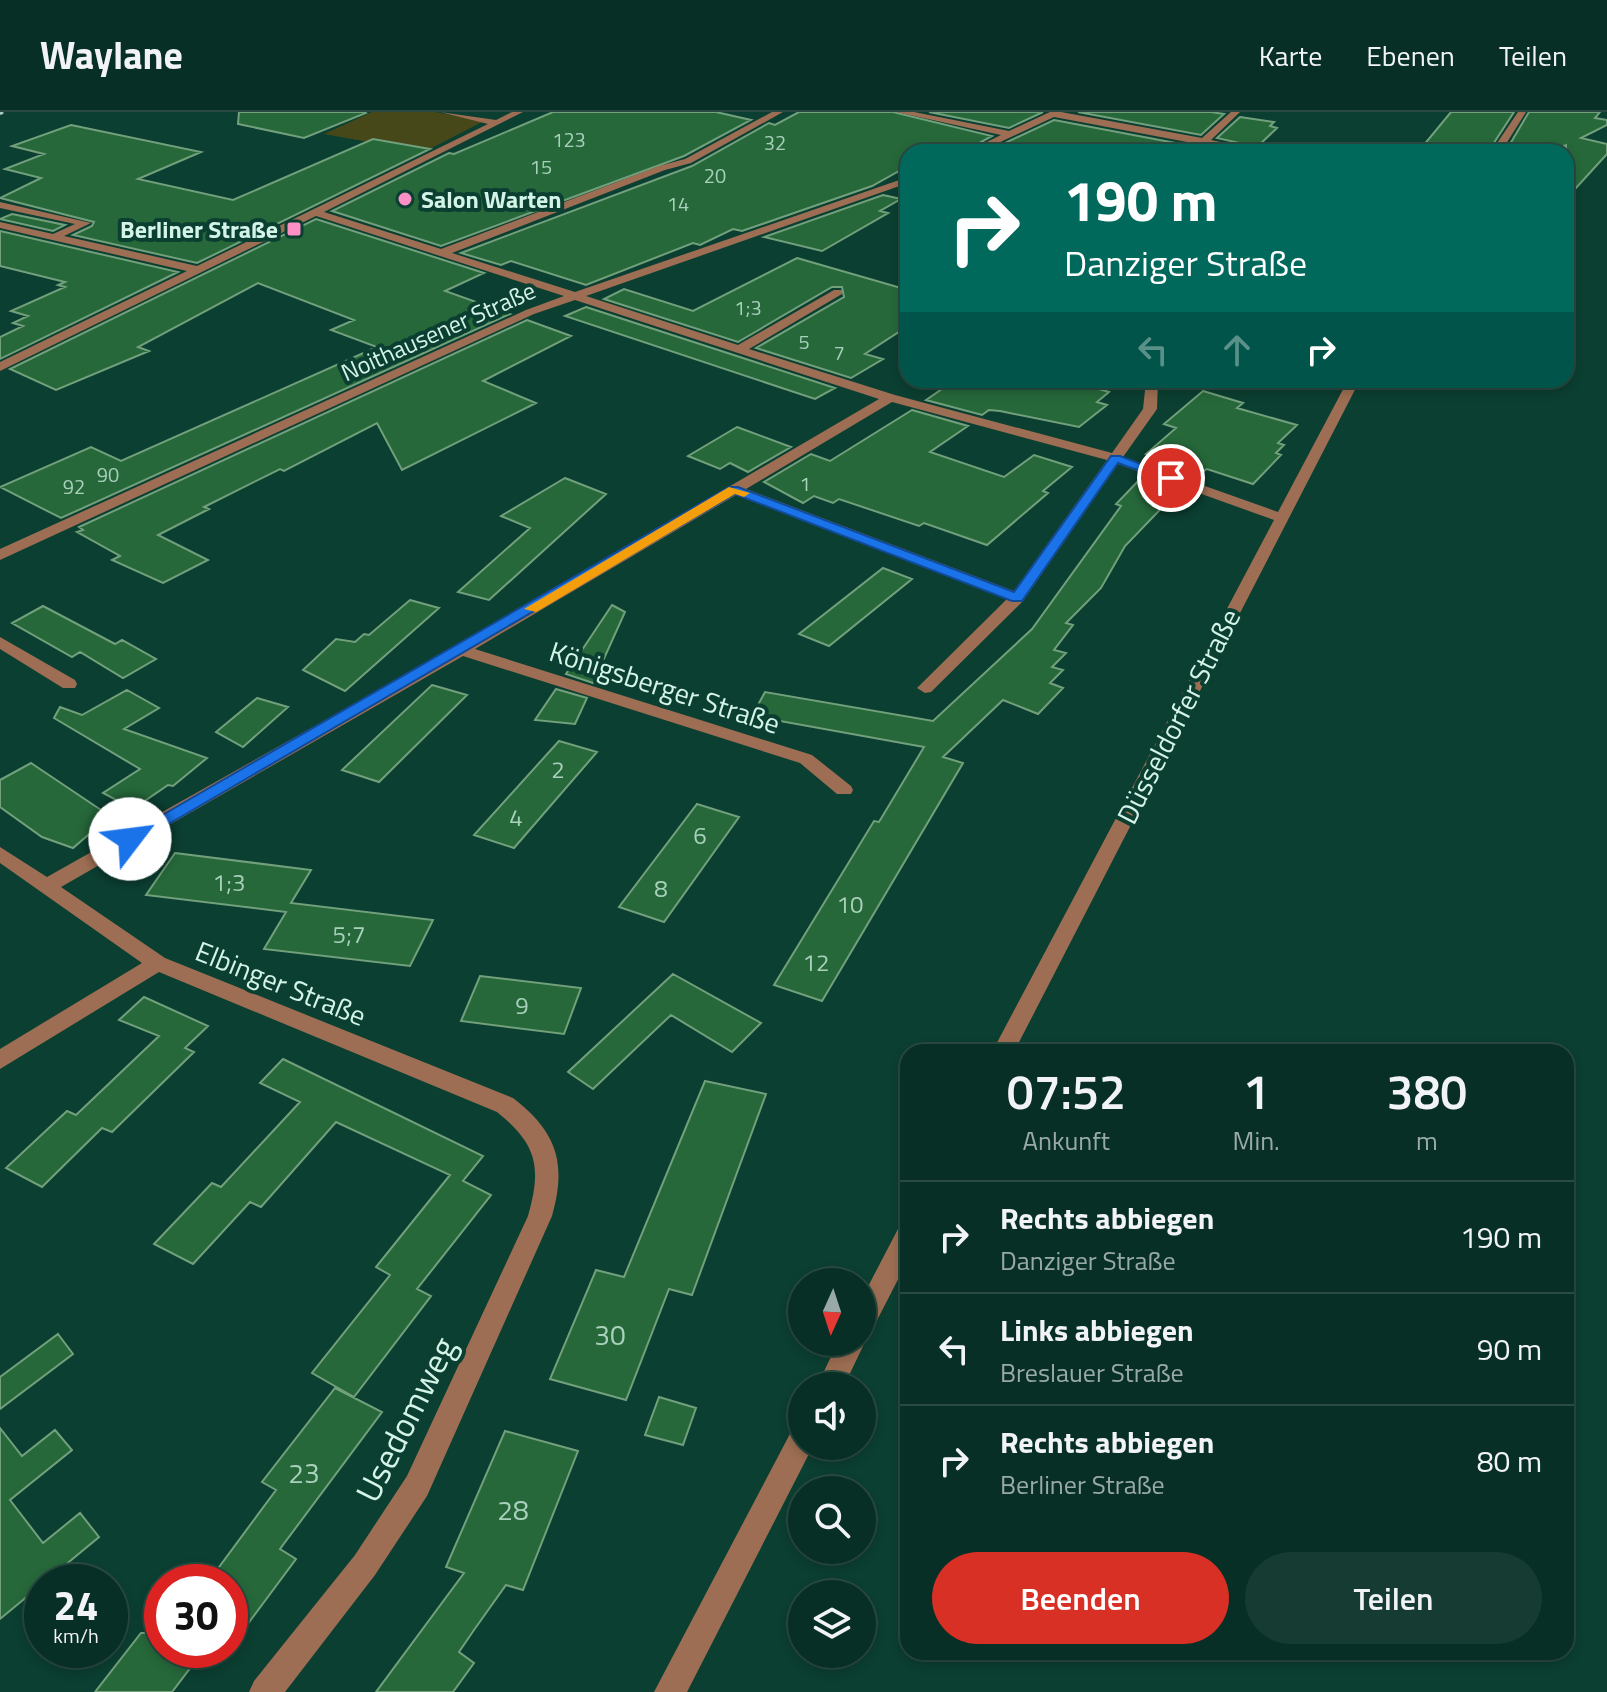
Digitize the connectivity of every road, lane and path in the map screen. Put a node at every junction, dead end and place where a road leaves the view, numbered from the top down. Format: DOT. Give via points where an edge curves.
graph roads {
  1 [pos="444,112"];
  2 [pos="519,112"];
  3 [pos="779,112"];
  4 [pos="900,112"];
  5 [pos="1236,112"];
  6 [pos="1522,112"];
  7 [pos="1055,113"];
  8 [pos="498,123"];
  9 [pos="1012,134"];
  10 [pos="1203,142"];
  11 [pos="989,144"];
  12 [pos="1215,144"];
  13 [pos="1501,144"];
  14 [pos="900,183"];
  15 [pos="0,205"];
  16 [pos="314,212"];
  17 [pos="0,225"];
  18 [pos="54,237"];
  19 [pos="444,252"];
  20 [pos="199,270"];
  21 [pos="838,292"];
  22 [pos="576,296"];
  23 [pos="740,349"];
  24 [pos="0,367"];
  25 [pos="1152,388"];
  26 [pos="1350,388"];
  27 [pos="890,398"];
  28 [pos="1116,458"];
  29 [pos="734,489"];
  30 [pos="1282,518"];
  31 [pos="0,555"];
  32 [pos="1017,598"];
  33 [pos="0,642"];
  34 [pos="461,650"];
  35 [pos="69,684"];
  36 [pos="925,688"];
  37 [pos="844,790"];
  38 [pos="0,854"];
  39 [pos="47,886"];
  40 [pos="158,963"];
  41 [pos="1007,1044"];
  42 [pos="0,1060"];
  43 [pos="544,1148"];
  44 [pos="900,1250"];
  45 [pos="876,1297"];
  46 [pos="791,1460"];
  47 [pos="265,1692"];
  48 [pos="670,1692"];
  1 -- 8 [label="street"];
  2 -- 8 [label="street"];
  3 -- 19 [label="street" via="688,161"];
  4 -- 9 [label="street"];
  5 -- 10 [label="street"];
  6 -- 13 [label="street"];
  7 -- 9 [label="street"];
  7 -- 10 [label="street"];
  8 -- 16 [label="street"];
  9 -- 11 [label="street"];
  10 -- 12 [label="street"];
  14 -- 22 [label="street, Noithausener Straße"];
  15 -- 18 [label="street" via="86,223"];
  16 -- 19 [label="street"];
  16 -- 20 [label="street"];
  17 -- 18 [label="street"];
  18 -- 20 [label="street"];
  19 -- 22 [label="street"];
  20 -- 24 [label="street"];
  21 -- 23 [label="street"];
  22 -- 23 [label="street"];
  22 -- 31 [label="street, Noithausener Straße"];
  23 -- 27 [label="street"];
  25 -- 28 [label="street" via="1150,409"];
  26 -- 30 [label="street, Düsseldorfer Straße"];
  27 -- 28 [label="street"];
  27 -- 29 [label="street"];
  28 -- 30 [label="street"];
  28 -- 32 [label="street"];
  29 -- 32 [label="street"];
  29 -- 34 [label="street"];
  30 -- 41 [label="street, Düsseldorfer Straße"];
  32 -- 36 [label="street"];
  33 -- 35 [label="street"];
  34 -- 37 [label="street, Königsberger Straße" via="806,759"];
  34 -- 39 [label="street"];
  38 -- 39 [label="street, Elbinger Straße"];
  39 -- 40 [label="street, Elbinger Straße"];
  40 -- 42 [label="street"];
  40 -- 43 [label="street, Elbinger Straße" via="494,1100 524,1118"];
  43 -- 47 [label="street, Usedomweg" via="549,1182 540,1216 417,1486 365,1565"];
  44 -- 45 [label="street"];
  46 -- 48 [label="street"];
}
